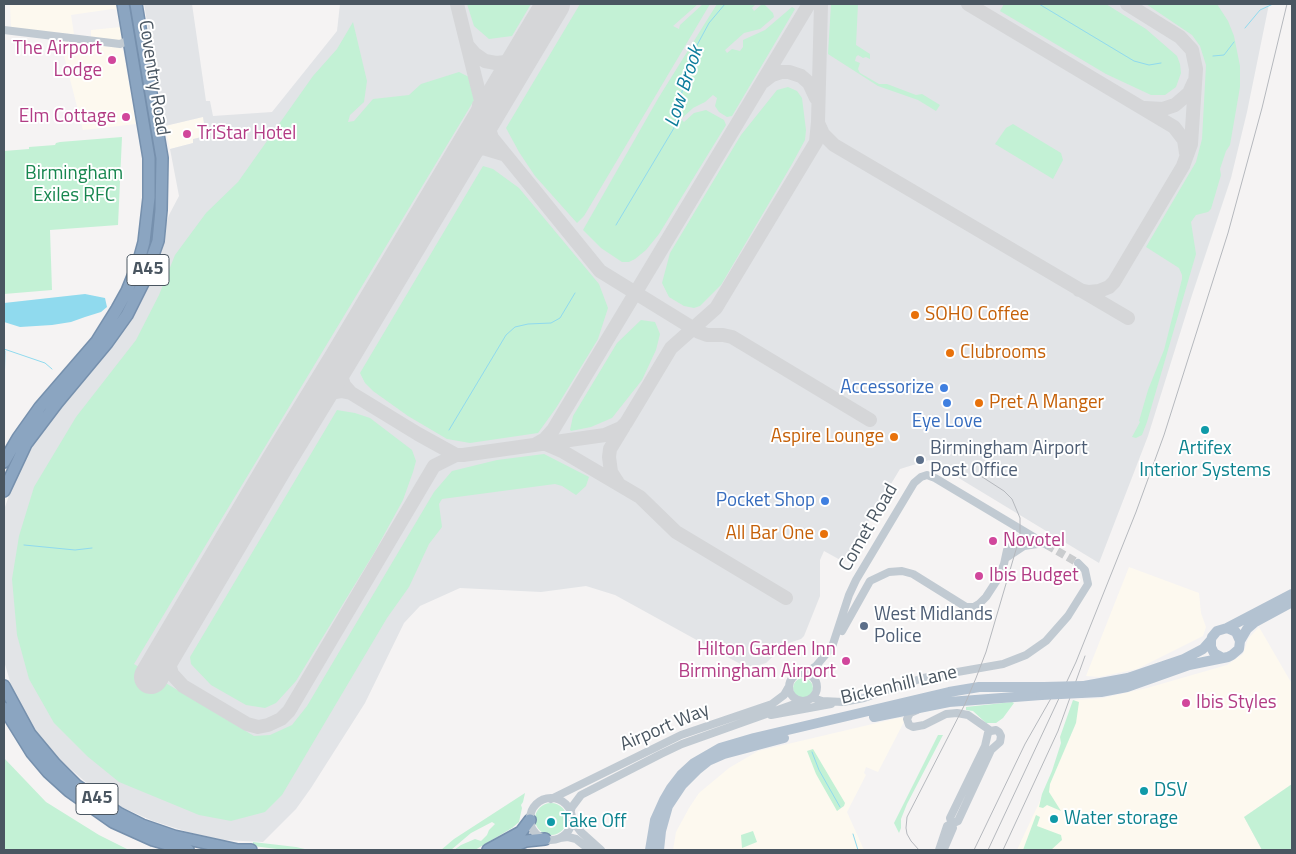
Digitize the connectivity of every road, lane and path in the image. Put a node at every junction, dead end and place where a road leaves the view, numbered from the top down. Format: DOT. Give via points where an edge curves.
graph roads {
  1 [pos="123,4"];
  2 [pos="136,4"];
  3 [pos="4,30"];
  4 [pos="129,37"];
  5 [pos="4,462"];
  6 [pos="4,491"];
  7 [pos="1033,537"];
  8 [pos="1006,558"];
  9 [pos="1078,563"];
  10 [pos="1292,594"];
  11 [pos="1292,602"];
  12 [pos="1227,628"];
  13 [pos="1211,639"];
  14 [pos="1240,641"];
  15 [pos="831,650"];
  16 [pos="1223,658"];
  17 [pos="805,673"];
  18 [pos="4,686"];
  19 [pos="788,688"];
  20 [pos="1083,689"];
  21 [pos="1040,690"];
  22 [pos="1019,692"];
  23 [pos="813,698"];
  24 [pos="800,702"];
  25 [pos="843,702"];
  26 [pos="930,705"];
  27 [pos="4,708"];
  28 [pos="757,717"];
  29 [pos="989,734"];
  30 [pos="995,745"];
  31 [pos="551,798"];
  32 [pos="571,816"];
  33 [pos="530,820"];
  34 [pos="952,824"];
  35 [pos="560,838"];
  36 [pos="545,839"];
  37 [pos="188,850"];
  38 [pos="237,850"];
  39 [pos="251,850"];
  40 [pos="488,850"];
  41 [pos="504,850"];
  42 [pos="590,850"];
  43 [pos="601,850"];
  44 [pos="650,850"];
  45 [pos="659,850"];
  46 [pos="939,850"];
  47 [pos="944,850"];
  1 -- 4 [label="highway, Coventry Road / A45"];
  2 -- 6 [label="highway, Coventry Road / A45" via="162,158 158,242 127,315 26,444"];
  3 -- 4 [label="street" via="120,44"];
  4 -- 5 [label="highway, Coventry Road / A45" via="149,158 147,226 138,264 128,291 97,341 40,407"];
  7 -- 8 [label="street" via="1020,538 1012,543"];
  7 -- 8 [label="street, Comet Road" via="1045,544 1024,546"];
  7 -- 15 [label="street, Comet Road" via="935,478 921,477 914,483 856,580"];
  8 -- 15 [label="street" via="986,597 969,608 913,574 889,572 870,581"];
  9 -- 25 [label="street" via="1085,570 1088,584 1068,616 1046,641 1026,655 1003,664 923,678"];
  10 -- 12 [label="main road"];
  11 -- 14 [label="main road" via="1255,622"];
  12 -- 13 [label="main road" via="1217,631"];
  12 -- 14 [label="main road" via="1236,632"];
  13 -- 16 [label="main road" via="1214,653"];
  13 -- 20 [label="main road, Bickenhill Lane" via="1203,649 1184,659"];
  14 -- 16 [label="main road" via="1236,653"];
  15 -- 17 [label="street"];
  16 -- 20 [label="main road, Bickenhill Lane" via="1189,665 1127,687 1101,692"];
  17 -- 19 [label="street" via="792,677"];
  17 -- 23 [label="street" via="817,685"];
  18 -- 38 [label="highway, A45" via="30,734 76,785 142,825"];
  19 -- 24 [label="street" via="790,695"];
  19 -- 31 [label="street, Airport Way" via="772,704 681,735"];
  20 -- 21 [label="main road, Bickenhill Lane, bridge"];
  21 -- 22 [label="main road, Bickenhill Lane"];
  21 -- 22 [label="main road, Bickenhill Lane" via="1029,696"];
  22 -- 26 [label="main road, Bickenhill Lane"];
  22 -- 44 [label="main road, Bickenhill Lane" via="978,687 949,692 720,748 694,763 671,788 655,820"];
  23 -- 24 [label="street"];
  23 -- 25 [label="street"];
  24 -- 28 [label="street, Airport Way"];
  25 -- 28 [label="street"];
  26 -- 29 [label="street" via="910,713 909,725 919,726 946,714 957,713 968,715"];
  26 -- 45 [label="main road, Bickenhill Lane" via="739,748 708,761 682,785 668,806"];
  27 -- 37 [label="highway, A45" via="32,753 69,791 113,822 153,840"];
  28 -- 32 [label="street, Airport Way" via="682,744 581,794 572,807"];
  29 -- 30 [label="street" via="989,742"];
  29 -- 30 [label="street" via="996,730 1001,736"];
  29 -- 34 [label="street" via="950,818"];
  30 -- 34 [label="street" via="958,821"];
  31 -- 32 [label="street" via="565,804"];
  31 -- 33 [label="street" via="534,807"];
  32 -- 35 [label="street" via="570,826"];
  32 -- 43 [label="street" via="581,832"];
  33 -- 36 [label="street" via="535,832"];
  33 -- 40 [label="highway" via="521,832"];
  34 -- 46 [label="street" via="946,826"];
  34 -- 47 [label="street"];
  35 -- 36 [label="street"];
  35 -- 42 [label="street" via="576,839"];
  36 -- 41 [label="highway" via="526,841"];
  38 -- 39 [label="highway"];
}
